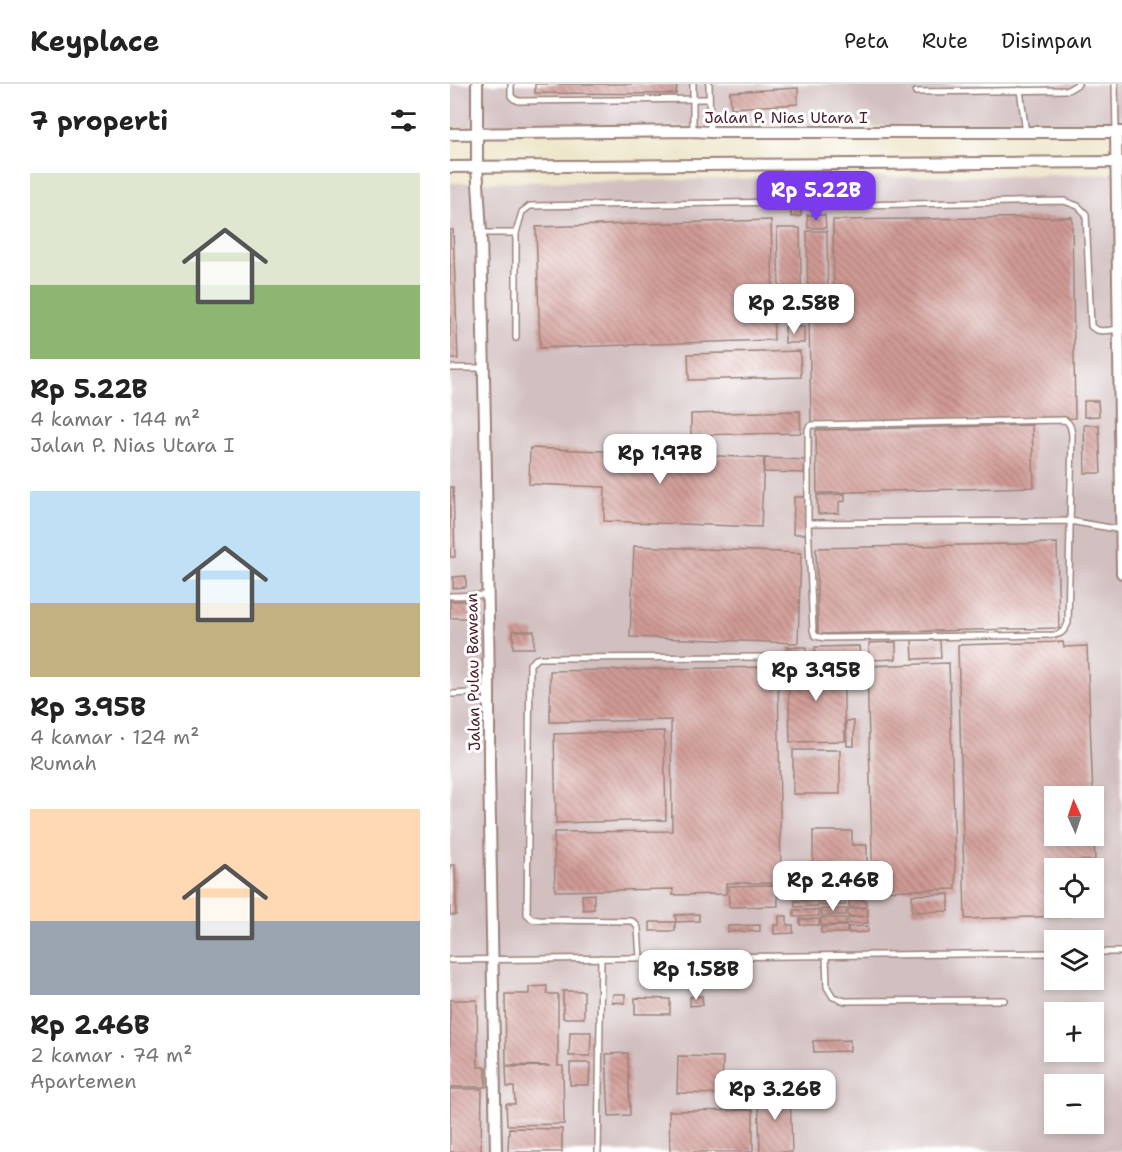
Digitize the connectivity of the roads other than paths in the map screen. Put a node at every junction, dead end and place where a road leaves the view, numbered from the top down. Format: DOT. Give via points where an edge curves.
graph roads {
  1 [pos="477,84"];
  2 [pos="511,84"];
  3 [pos="693,84"];
  4 [pos="709,84"];
  5 [pos="1078,84"];
  6 [pos="1114,84"];
  7 [pos="1020,90"];
  8 [pos="916,92"];
  9 [pos="693,99"];
  10 [pos="709,99"];
  11 [pos="693,131"];
  12 [pos="710,132"];
  13 [pos="1119,132"];
  14 [pos="476,133"];
  15 [pos="1026,133"];
  16 [pos="450,134"];
  17 [pos="1119,162"];
  18 [pos="477,166"];
  19 [pos="450,167"];
  20 [pos="782,202"];
  21 [pos="806,206"];
  22 [pos="1119,218"];
  23 [pos="481,233"];
  24 [pos="516,233"];
  25 [pos="1120,329"];
  26 [pos="516,338"];
  27 [pos="450,368"];
  28 [pos="484,368"];
  29 [pos="1070,521"];
  30 [pos="808,522"];
  31 [pos="1122,530"];
  32 [pos="1122,573"];
  33 [pos="487,595"];
  34 [pos="450,596"];
  35 [pos="776,657"];
  36 [pos="489,692"];
  37 [pos="452,694"];
  38 [pos="1104,952"];
  39 [pos="1122,952"];
  40 [pos="1044,953"];
  41 [pos="826,956"];
  42 [pos="601,958"];
  43 [pos="640,958"];
  44 [pos="450,960"];
  45 [pos="494,960"];
  46 [pos="1004,1000"];
  47 [pos="496,1152"];
  48 [pos="598,1152"];
  1 -- 14 [label="street, Jalan Pulau Bawean"];
  2 -- 9 [label="lane" via="511,96 519,101"];
  3 -- 9 [label="lane"];
  4 -- 10 [label="lane"];
  5 -- 7 [label="lane" via="1068,90"];
  6 -- 13 [label="lane"];
  7 -- 8 [label="lane"];
  7 -- 15 [label="lane"];
  9 -- 10 [label="lane"];
  9 -- 11 [label="lane"];
  10 -- 12 [label="lane"];
  11 -- 12 [label="street, Jalan P. Nias Utara I"];
  11 -- 14 [label="street, Jalan P. Nias Utara I"];
  12 -- 15 [label="street, Jalan P. Nias Utara I"];
  13 -- 15 [label="street, Jalan P. Nias Utara I"];
  13 -- 17 [label="street"];
  14 -- 16 [label="street, Jalan P. Nias Utara I"];
  14 -- 18 [label="street, Jalan Pulau Bawean"];
  17 -- 18 [label="street"];
  17 -- 22 [label="street"];
  18 -- 19 [label="street"];
  18 -- 23 [label="street, Jalan Pulau Bawean"];
  20 -- 24 [label="lane" via="530,206 522,212"];
  21 -- 25 [label="lane" via="1064,201 1078,206 1086,214 1091,326 1100,331"];
  22 -- 25 [label="street"];
  23 -- 24 [label="lane"];
  23 -- 28 [label="street, Jalan Pulau Bawean"];
  24 -- 26 [label="lane"];
  25 -- 31 [label="street"];
  27 -- 28 [label="lane"];
  28 -- 33 [label="street, Jalan Pulau Bawean"];
  29 -- 30 [label="lane"];
  29 -- 30 [label="lane" via="1071,435 1065,420 810,425"];
  29 -- 30 [label="lane" via="1068,623 1059,634 848,638 814,634"];
  29 -- 31 [label="lane"];
  31 -- 32 [label="street"];
  33 -- 34 [label="lane"];
  33 -- 36 [label="street, Jalan Pulau Bawean"];
  35 -- 43 [label="lane" via="539,658 530,664 527,914 539,920 634,922"];
  36 -- 37 [label="lane"];
  36 -- 45 [label="street, Jalan Pulau Bawean"];
  38 -- 39 [label="lane"];
  40 -- 41 [label="lane"];
  41 -- 43 [label="lane"];
  41 -- 46 [label="lane" via="827,987 833,997 845,1001"];
  42 -- 43 [label="lane"];
  42 -- 45 [label="lane"];
  42 -- 48 [label="lane"];
  44 -- 45 [label="lane"];
  45 -- 47 [label="street, Jalan Pulau Bawean"];
}
